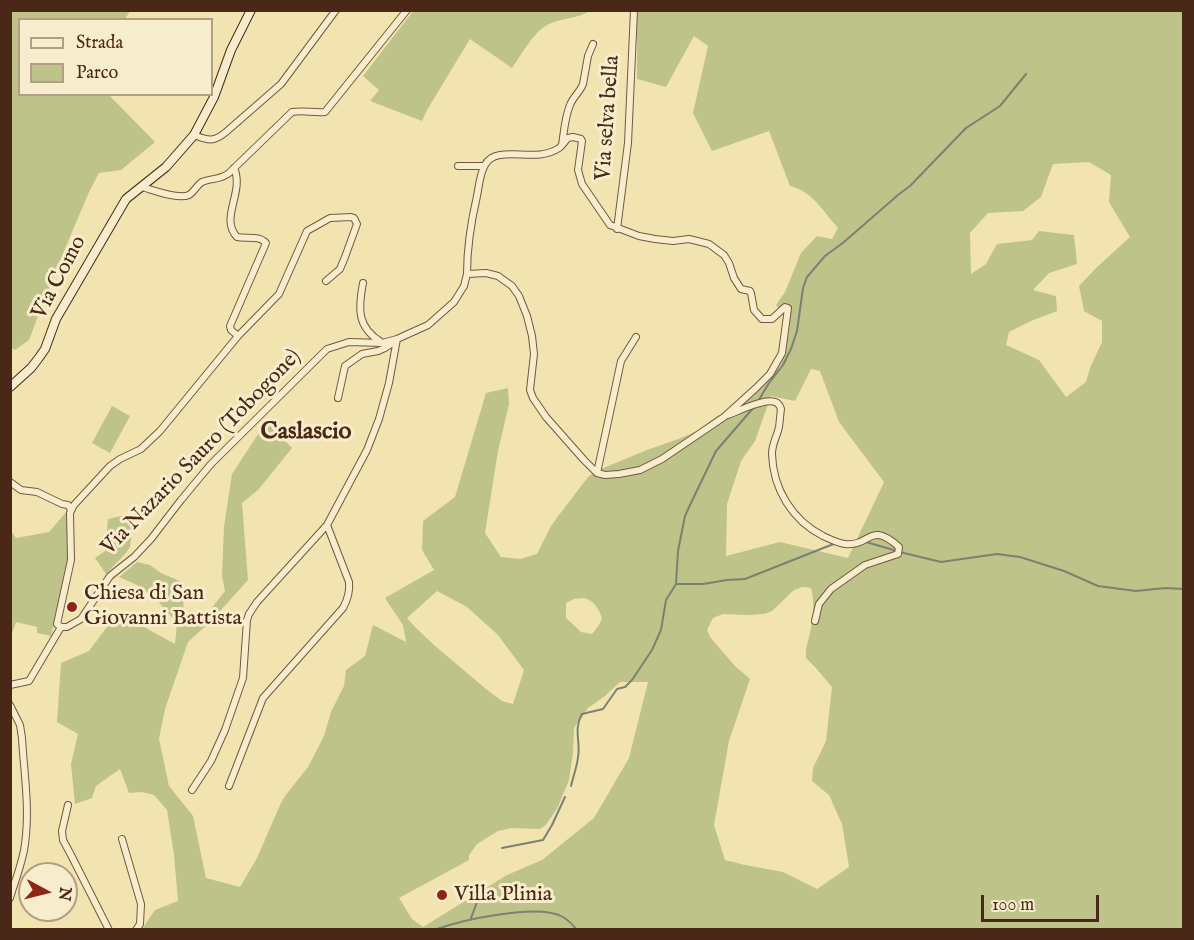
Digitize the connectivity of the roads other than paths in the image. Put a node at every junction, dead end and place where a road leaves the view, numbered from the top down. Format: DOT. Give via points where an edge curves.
graph roads {
  1 [pos="251,10"];
  2 [pos="336,10"];
  3 [pos="407,10"];
  4 [pos="634,10"];
  5 [pos="593,44"];
  6 [pos="194,135"];
  7 [pos="562,145"];
  8 [pos="458,166"];
  9 [pos="484,166"];
  10 [pos="234,168"];
  11 [pos="142,187"];
  12 [pos="617,229"];
  13 [pos="467,274"];
  14 [pos="327,281"];
  15 [pos="363,283"];
  16 [pos="238,336"];
  17 [pos="636,337"];
  18 [pos="398,339"];
  19 [pos="382,343"];
  20 [pos="10,387"];
  21 [pos="338,398"];
  22 [pos="724,417"];
  23 [pos="597,473"];
  24 [pos="10,482"];
  25 [pos="71,510"];
  26 [pos="327,525"];
  27 [pos="815,621"];
  28 [pos="61,627"];
  29 [pos="10,685"];
  30 [pos="10,705"];
  31 [pos="229,786"];
  32 [pos="192,790"];
  33 [pos="68,805"];
  34 [pos="122,839"];
  35 [pos="10,897"];
  36 [pos="109,930"];
  37 [pos="136,930"];
  1 -- 6 [label="street, Via Como"];
  2 -- 6 [label="street" via="281,84 219,138"];
  3 -- 10 [label="street" via="325,112 292,112"];
  4 -- 12 [label="street, Via selva bella" via="628,143"];
  5 -- 7 [label="street" via="583,84 567,113"];
  6 -- 11 [label="street, Via Como"];
  7 -- 9 [label="street" via="536,155 499,155"];
  7 -- 12 [label="street" via="568,138 581,139 578,170 582,184 610,225"];
  8 -- 9 [label="street"];
  9 -- 13 [label="street" via="470,226"];
  10 -- 11 [label="street" via="225,177 202,182 189,195"];
  10 -- 16 [label="street" via="238,188 232,230 237,237 256,237 266,243 230,326"];
  11 -- 20 [label="street, Via Como" via="126,199 117,213 56,319 45,349"];
  12 -- 22 [label="street" via="639,236 709,244 724,255 741,289 751,293 754,310 762,319 772,319 784,307 788,308 778,362"];
  13 -- 18 [label="street, Via Nazario Sauro (Tobogone)" via="454,302 428,324"];
  13 -- 23 [label="street" via="498,276 519,296 532,336 533,398"];
  14 -- 16 [label="street" via="340,269 345,257 357,224 351,216 330,218 307,231 279,294"];
  15 -- 19 [label="street" via="362,320 371,336"];
  16 -- 25 [label="street" via="160,431 141,449 110,466"];
  17 -- 23 [label="street" via="621,361"];
  18 -- 19 [label="street, Via Nazario Sauro (Tobogone)"];
  18 -- 21 [label="street" via="345,366"];
  18 -- 26 [label="street" via="379,419"];
  19 -- 28 [label="street, Via Nazario Sauro (Tobogone)" via="349,342 327,349 211,464 151,539 110,576 81,619"];
  22 -- 23 [label="street" via="640,470"];
  22 -- 27 [label="street" via="774,401 782,409 772,444 775,478 788,505 809,528 835,542 852,544 878,534 899,547 898,554 865,565 831,589 819,604"];
  24 -- 25 [label="street" via="21,490 68,505"];
  25 -- 28 [label="street" via="71,560 57,624"];
  26 -- 31 [label="street" via="349,582 347,600 263,698"];
  26 -- 32 [label="street" via="249,614 240,687 211,761"];
  28 -- 29 [label="street" via="28,681"];
  30 -- 35 [label="street" via="20,725 28,816 21,866"];
  33 -- 36 [label="street" via="63,840"];
  34 -- 37 [label="street" via="141,904"];
}
